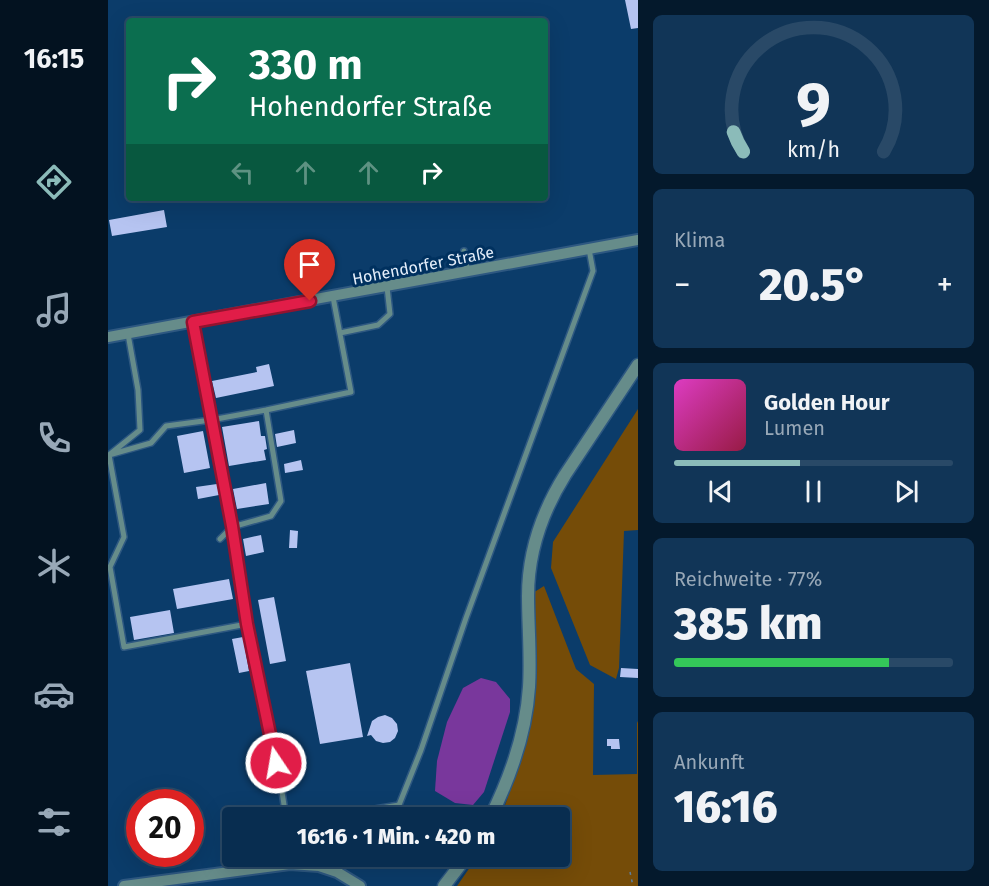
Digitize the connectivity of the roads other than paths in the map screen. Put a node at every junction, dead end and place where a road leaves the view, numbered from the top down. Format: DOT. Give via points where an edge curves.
graph roads {
  1 [pos="638,240"];
  2 [pos="589,249"];
  3 [pos="464,251"];
  4 [pos="468,272"];
  5 [pos="387,287"];
  6 [pos="333,297"];
  7 [pos="193,322"];
  8 [pos="128,333"];
  9 [pos="340,333"];
  10 [pos="108,337"];
  11 [pos="638,365"];
  12 [pos="266,410"];
  13 [pos="211,420"];
  14 [pos="109,455"];
  15 [pos="232,526"];
  16 [pos="220,539"];
  17 [pos="247,624"];
  18 [pos="284,807"];
  19 [pos="387,807"];
  20 [pos="495,807"];
  21 [pos="245,867"];
  22 [pos="322,867"];
  23 [pos="459,867"];
  24 [pos="124,886"];
  25 [pos="360,886"];
  26 [pos="444,886"];
  1 -- 2 [label="street, Hohendorfer Straße"];
  2 -- 4 [label="street, Hohendorfer Straße"];
  2 -- 19 [label="lane" via="592,271 421,750 399,805"];
  3 -- 4 [label="lane"];
  4 -- 5 [label="street, Hohendorfer Straße"];
  5 -- 6 [label="street, Hohendorfer Straße"];
  5 -- 9 [label="lane" via="390,314 378,325"];
  6 -- 7 [label="street, Hohendorfer Straße"];
  6 -- 9 [label="lane"];
  7 -- 8 [label="street, Hohendorfer Straße"];
  7 -- 13 [label="lane"];
  8 -- 10 [label="street, Hohendorfer Straße"];
  8 -- 14 [label="lane" via="140,430"];
  9 -- 12 [label="lane" via="351,392"];
  11 -- 20 [label="street" via="559,484 539,527 528,594 530,664 525,718 510,777"];
  12 -- 13 [label="lane"];
  12 -- 15 [label="lane" via="281,501 271,516"];
  13 -- 14 [label="lane" via="166,426 151,443"];
  13 -- 15 [label="lane"];
  14 -- 17 [label="lane" via="124,537 111,567 124,647"];
  15 -- 16 [label="lane"];
  15 -- 17 [label="lane"];
  17 -- 18 [label="lane"];
  21 -- 24 [label="street"];
  22 -- 25 [label="street"];
  23 -- 26 [label="street"];
}
